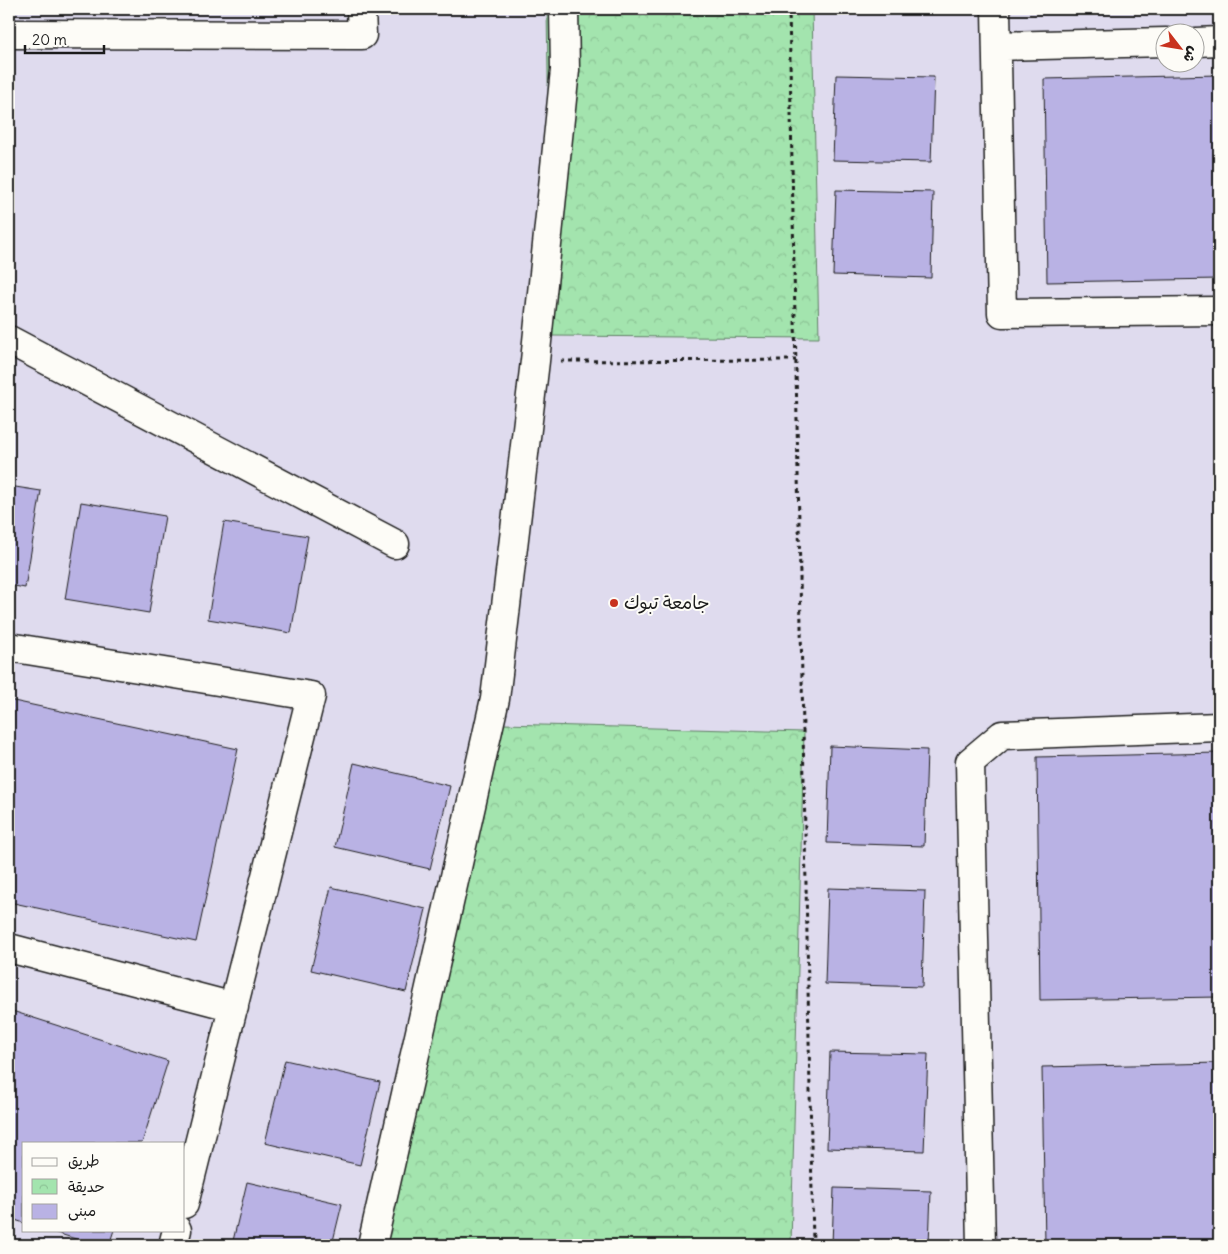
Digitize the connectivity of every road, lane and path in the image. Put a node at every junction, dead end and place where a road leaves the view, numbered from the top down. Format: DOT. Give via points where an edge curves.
graph roads {
  1 [pos="361,9"];
  2 [pos="564,9"];
  3 [pos="789,9"];
  4 [pos="996,9"];
  5 [pos="9,34"];
  6 [pos="1219,41"];
  7 [pos="1156,42"];
  8 [pos="1206,42"];
  9 [pos="997,46"];
  10 [pos="1219,311"];
  11 [pos="9,340"];
  12 [pos="796,360"];
  13 [pos="536,361"];
  14 [pos="394,544"];
  15 [pos="9,648"];
  16 [pos="1219,727"];
  17 [pos="9,948"];
  18 [pos="234,1008"];
  19 [pos="185,1200"];
  20 [pos="176,1232"];
  21 [pos="173,1245"];
  22 [pos="372,1245"];
  23 [pos="813,1245"];
  24 [pos="981,1245"];
  1 -- 5 [label="street" via="362,35"];
  2 -- 13 [label="street" via="565,70"];
  3 -- 12 [label="path"];
  4 -- 9 [label="street"];
  6 -- 8 [label="street"];
  7 -- 9 [label="street"];
  9 -- 10 [label="street" via="1002,313"];
  11 -- 14 [label="street"];
  12 -- 13 [label="path"];
  12 -- 23 [label="path"];
  13 -- 22 [label="street" via="495,698"];
  15 -- 18 [label="street" via="311,696"];
  16 -- 24 [label="street" via="1002,735 970,762"];
  17 -- 18 [label="street"];
  18 -- 19 [label="street"];
  20 -- 21 [label="street"];
}
